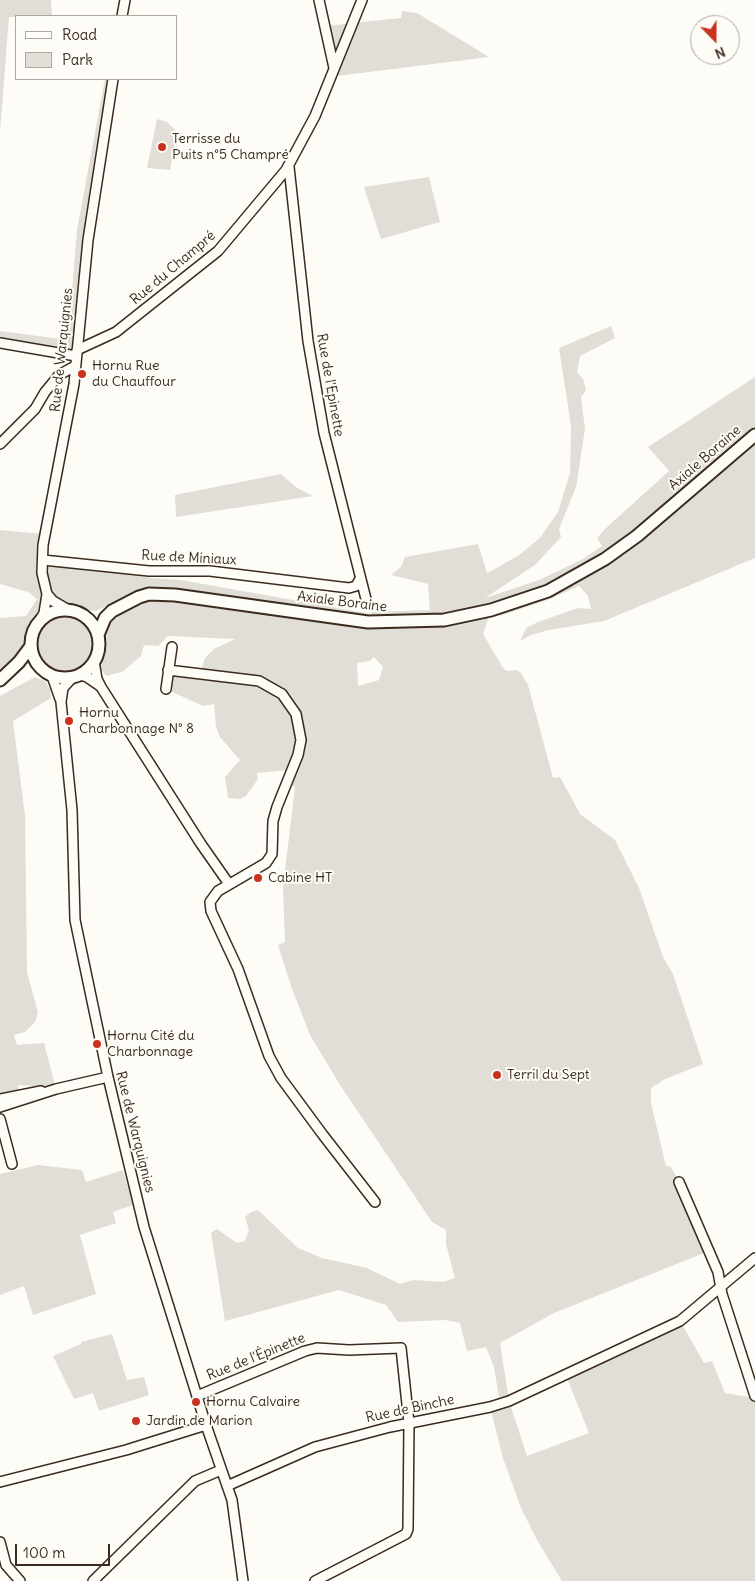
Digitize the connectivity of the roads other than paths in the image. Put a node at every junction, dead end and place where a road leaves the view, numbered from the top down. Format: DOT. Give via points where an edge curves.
graph roads {
  1 [pos="125,0"];
  2 [pos="319,0"];
  3 [pos="362,0"];
  4 [pos="122,15"];
  5 [pos="334,69"];
  6 [pos="113,80"];
  7 [pos="289,167"];
  8 [pos="0,343"];
  9 [pos="76,353"];
  10 [pos="75,366"];
  11 [pos="755,435"];
  12 [pos="0,444"];
  13 [pos="42,560"];
  14 [pos="360,579"];
  15 [pos="47,594"];
  16 [pos="368,603"];
  17 [pos="70,611"];
  18 [pos="112,611"];
  19 [pos="84,617"];
  20 [pos="39,622"];
  21 [pos="98,635"];
  22 [pos="31,646"];
  23 [pos="172,647"];
  24 [pos="94,661"];
  25 [pos="39,666"];
  26 [pos="12,669"];
  27 [pos="168,670"];
  28 [pos="52,676"];
  29 [pos="76,676"];
  30 [pos="0,680"];
  31 [pos="102,687"];
  32 [pos="166,689"];
  33 [pos="61,702"];
  34 [pos="229,884"];
  35 [pos="108,1076"];
  36 [pos="56,1089"];
  37 [pos="0,1100"];
  38 [pos="0,1107"];
  39 [pos="0,1119"];
  40 [pos="12,1164"];
  41 [pos="679,1182"];
  42 [pos="376,1202"];
  43 [pos="755,1258"];
  44 [pos="722,1284"];
  45 [pos="197,1396"];
  46 [pos="755,1396"];
  47 [pos="409,1423"];
  48 [pos="206,1425"];
  49 [pos="221,1470"];
  50 [pos="0,1482"];
  51 [pos="227,1486"];
  52 [pos="0,1542"];
  53 [pos="20,1581"];
  54 [pos="93,1581"];
  55 [pos="243,1581"];
  56 [pos="315,1581"];
  1 -- 4 [label="street"];
  2 -- 5 [label="street"];
  3 -- 5 [label="street, Rue du Champré"];
  5 -- 7 [label="street, Rue du Champré"];
  6 -- 9 [label="street, Rue de Warquignies" via="88,240"];
  7 -- 9 [label="street, Rue du Champré" via="218,251 116,332"];
  7 -- 14 [label="street, Rue de l'Epinette" via="308,341 324,433"];
  8 -- 9 [label="street"];
  9 -- 10 [label="street, Rue de Warquignies"];
  10 -- 12 [label="street" via="59,376 35,409"];
  10 -- 13 [label="street, Rue de Warquignies" via="67,428"];
  11 -- 18 [label="main road, Axiale Boraine" via="638,536 605,559 548,590 491,610 444,620 368,622 160,594 139,597"];
  13 -- 14 [label="street, Rue de Miniaux" via="133,570 205,571 349,588 356,586"];
  13 -- 15 [label="street, Rue de Warquignies"];
  14 -- 16 [label="street, Rue de l'Epinette"];
  15 -- 17 [label="street"];
  15 -- 20 [label="street, Rue de Warquignies"];
  17 -- 19 [label="main road"];
  17 -- 20 [label="main road" via="58,611"];
  18 -- 19 [label="main road, Axiale Boraine"];
  18 -- 21 [label="main road"];
  19 -- 21 [label="main road"];
  20 -- 22 [label="main road"];
  21 -- 24 [label="main road"];
  22 -- 25 [label="main road"];
  22 -- 26 [label="main road"];
  23 -- 27 [label="street"];
  24 -- 29 [label="main road"];
  24 -- 31 [label="street"];
  25 -- 26 [label="main road"];
  25 -- 28 [label="main road"];
  26 -- 30 [label="main road"];
  27 -- 32 [label="street"];
  27 -- 34 [label="street" via="259,681 282,694 300,726 298,755 285,782 273,821 272,854 266,863"];
  28 -- 29 [label="main road"];
  28 -- 33 [label="street"];
  29 -- 31 [label="street" via="87,677"];
  29 -- 33 [label="street" via="64,688"];
  31 -- 34 [label="street"];
  33 -- 35 [label="street, Rue de Warquignies" via="72,810 75,920"];
  34 -- 42 [label="street" via="212,897 211,911 238,970 269,1056 322,1135"];
  35 -- 36 [label="street"];
  35 -- 45 [label="street, Rue de Warquignies" via="144,1227"];
  36 -- 37 [label="street"];
  36 -- 38 [label="street"];
  39 -- 40 [label="street"];
  41 -- 44 [label="street"];
  43 -- 44 [label="street, Rue de Binche"];
  44 -- 46 [label="street" via="722,1294"];
  44 -- 47 [label="street, Rue de Binche" via="680,1321 509,1401"];
  45 -- 47 [label="street, Rue de l'Épinette" via="317,1348 402,1348"];
  45 -- 48 [label="street, Rue de Warquignies"];
  47 -- 51 [label="street, Rue de Binche" via="315,1447"];
  47 -- 56 [label="street" via="406,1534"];
  48 -- 49 [label="street, Rue de Warquignies"];
  48 -- 50 [label="street" via="126,1450"];
  49 -- 51 [label="street"];
  49 -- 54 [label="street" via="195,1481"];
  51 -- 55 [label="street" via="234,1510"];
  52 -- 53 [label="street" via="6,1564"];
}
